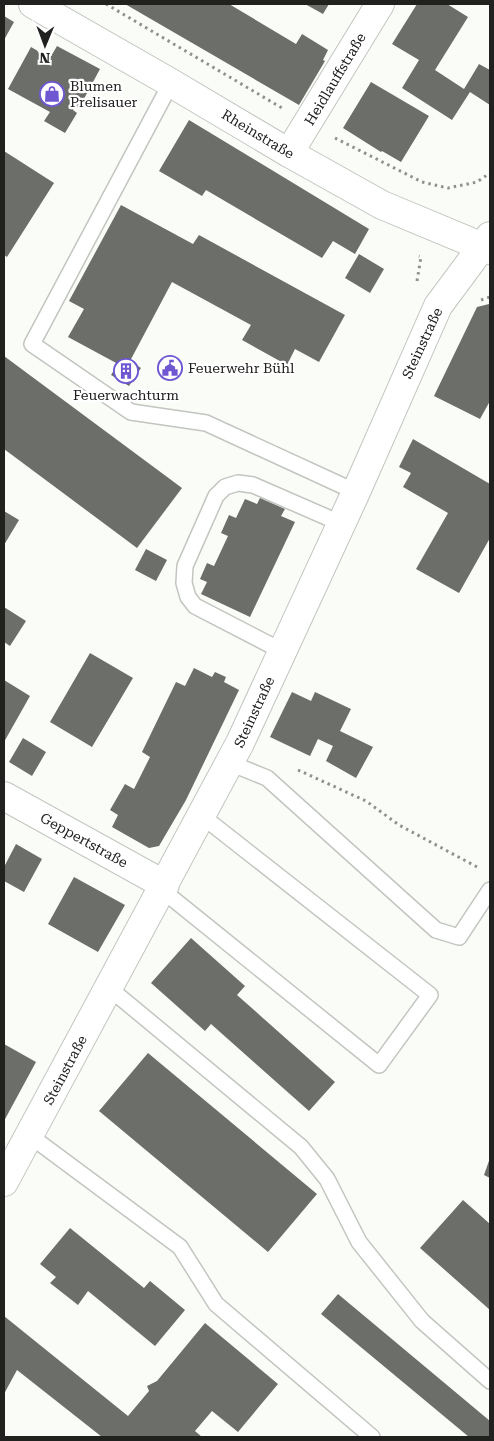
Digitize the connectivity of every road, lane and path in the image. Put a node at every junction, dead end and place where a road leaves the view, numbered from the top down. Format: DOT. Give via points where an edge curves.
graph roads {
  1 [pos="33,4"];
  2 [pos="380,4"];
  3 [pos="64,11"];
  4 [pos="171,83"];
  5 [pos="288,153"];
  6 [pos="488,244"];
  7 [pos="356,492"];
  8 [pos="340,523"];
  9 [pos="282,651"];
  10 [pos="230,763"];
  11 [pos="294,768"];
  12 [pos="4,796"];
  13 [pos="202,816"];
  14 [pos="482,870"];
  15 [pos="163,887"];
  16 [pos="490,890"];
  17 [pos="109,988"];
  18 [pos="29,1135"];
  19 [pos="4,1182"];
  20 [pos="490,1381"];
  21 [pos="372,1437"];
  1 -- 3 [label="street, Rheinstraße"];
  2 -- 5 [label="street, Heidlauffstraße"];
  3 -- 4 [label="street, Rheinstraße"];
  4 -- 5 [label="street, Rheinstraße"];
  4 -- 7 [label="lane" via="32,344 131,412 206,422"];
  5 -- 6 [label="street, Rheinstraße" via="382,205"];
  6 -- 7 [label="street, Steinstraße" via="438,306"];
  7 -- 8 [label="street, Steinstraße"];
  8 -- 9 [label="street, Steinstraße"];
  8 -- 9 [label="lane" via="253,485 238,483 226,487 216,496 185,566 184,584 188,597 196,606"];
  9 -- 10 [label="street, Steinstraße"];
  10 -- 13 [label="street, Steinstraße"];
  10 -- 16 [label="lane" via="267,778 436,930 460,937"];
  11 -- 14 [label="path" via="366,801 399,824"];
  12 -- 15 [label="street, Geppertstraße"];
  13 -- 15 [label="street, Steinstraße"];
  13 -- 15 [label="lane" via="430,995 379,1065"];
  15 -- 17 [label="street, Steinstraße"];
  17 -- 18 [label="street, Steinstraße"];
  17 -- 20 [label="lane" via="300,1147 328,1179 359,1242 422,1321"];
  18 -- 19 [label="street, Steinstraße"];
  18 -- 21 [label="lane" via="180,1247 216,1304"];
}
